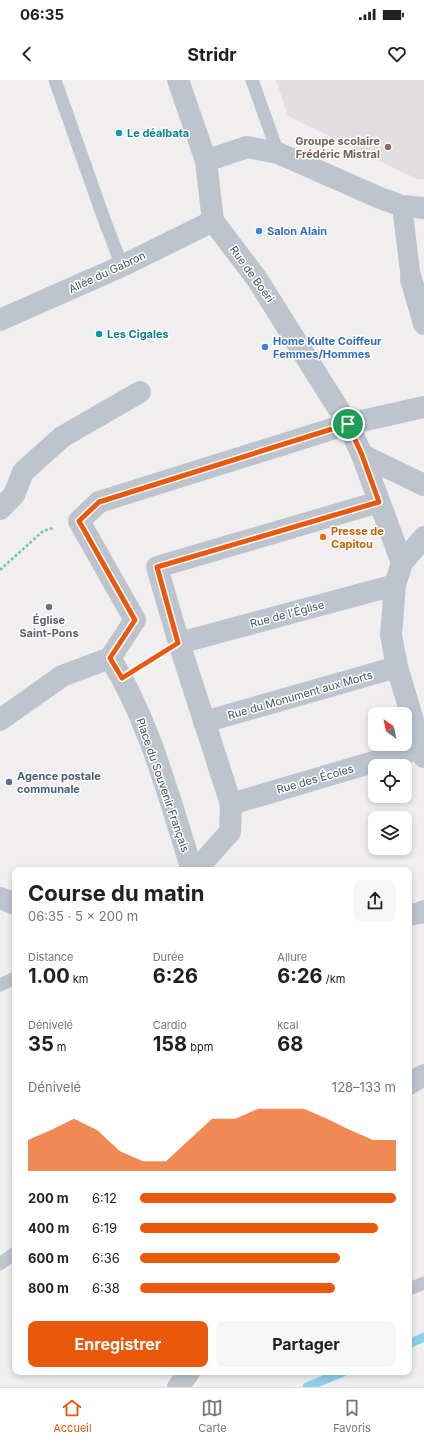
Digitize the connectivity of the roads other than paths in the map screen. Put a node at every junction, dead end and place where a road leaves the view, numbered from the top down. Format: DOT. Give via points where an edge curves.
graph roads {
  1 [pos="55,80"];
  2 [pos="178,80"];
  3 [pos="252,80"];
  4 [pos="278,153"];
  5 [pos="206,161"];
  6 [pos="402,206"];
  7 [pos="424,208"];
  8 [pos="213,221"];
  9 [pos="122,266"];
  10 [pos="411,279"];
  11 [pos="0,320"];
  12 [pos="424,324"];
  13 [pos="140,392"];
  14 [pos="424,407"];
  15 [pos="348,424"];
  16 [pos="362,455"];
  17 [pos="424,485"];
  18 [pos="379,502"];
  19 [pos="0,509"];
  20 [pos="424,537"];
  21 [pos="402,563"];
  22 [pos="395,585"];
  23 [pos="178,643"];
  24 [pos="110,658"];
  25 [pos="397,667"];
  26 [pos="0,720"];
  27 [pos="204,722"];
  28 [pos="423,752"];
  29 [pos="232,804"];
  30 [pos="191,867"];
  31 [pos="199,867"];
  32 [pos="0,898"];
  33 [pos="12,903"];
  34 [pos="424,911"];
  35 [pos="412,914"];
  36 [pos="12,979"];
  37 [pos="0,985"];
  38 [pos="424,1075"];
  39 [pos="412,1082"];
  40 [pos="12,1255"];
  41 [pos="0,1264"];
  42 [pos="424,1283"];
  43 [pos="412,1288"];
  44 [pos="187,1375"];
  45 [pos="178,1387"];
  1 -- 9 [label="lane"];
  2 -- 5 [label="street"];
  3 -- 4 [label="lane"];
  4 -- 5 [label="street" via="247,148"];
  4 -- 6 [label="street"];
  5 -- 8 [label="street"];
  6 -- 7 [label="street"];
  6 -- 10 [label="street"];
  8 -- 9 [label="street, Allée du Gabron"];
  8 -- 15 [label="street, Rue de Boéri" via="257,279"];
  9 -- 11 [label="street, Allée du Gabron"];
  10 -- 12 [label="street"];
  13 -- 19 [label="street" via="62,437 23,472 14,495"];
  14 -- 15 [label="street"];
  15 -- 16 [label="street, Rue de Boéri"];
  15 -- 24 [label="street" via="99,502 79,521 135,620"];
  16 -- 17 [label="street"];
  16 -- 18 [label="street, Rue de Boéri"];
  18 -- 21 [label="street, Rue de Boéri"];
  18 -- 23 [label="street" via="157,567"];
  20 -- 21 [label="street"];
  21 -- 22 [label="street"];
  22 -- 23 [label="street, Rue de l'Église"];
  22 -- 25 [label="street" via="391,635"];
  23 -- 27 [label="street"];
  24 -- 26 [label="street" via="62,676"];
  24 -- 30 [label="street, Place du Souvenir Français" via="122,678 149,738"];
  25 -- 27 [label="street, Rue du Monument aux Morts"];
  25 -- 28 [label="street"];
  27 -- 29 [label="street"];
  28 -- 29 [label="street, Rue des Écoles"];
  29 -- 31 [label="street" via="230,832"];
  32 -- 33 [label="street"];
  34 -- 35 [label="street"];
  36 -- 37 [label="lane"];
  38 -- 39 [label="street"];
  40 -- 41 [label="lane"];
  42 -- 43 [label="lane"];
  44 -- 45 [label="street"];
}
